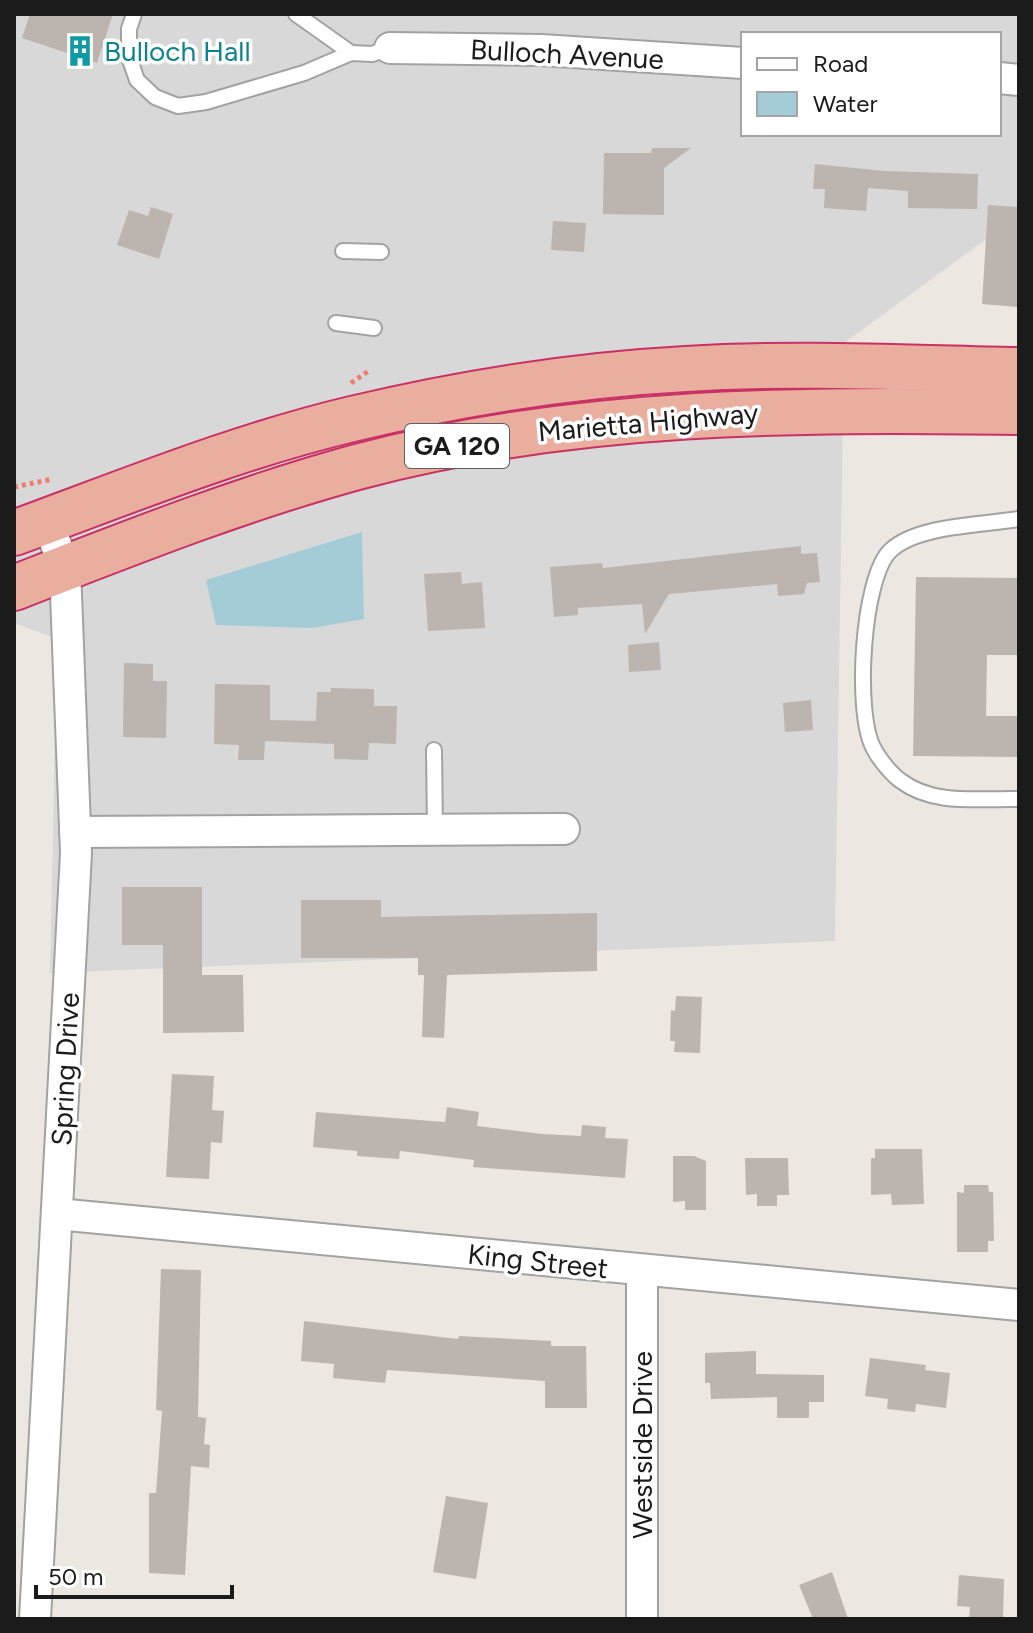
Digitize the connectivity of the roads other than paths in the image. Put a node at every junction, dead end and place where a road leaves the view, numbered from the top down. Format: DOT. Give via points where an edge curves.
graph roads {
  1 [pos="134,14"];
  2 [pos="296,14"];
  3 [pos="390,48"];
  4 [pos="351,53"];
  5 [pos="741,63"];
  6 [pos="343,251"];
  7 [pos="381,252"];
  8 [pos="336,323"];
  9 [pos="374,328"];
  10 [pos="1019,370"];
  11 [pos="1019,412"];
  12 [pos="1019,519"];
  13 [pos="30,527"];
  14 [pos="65,568"];
  15 [pos="14,588"];
  16 [pos="434,750"];
  17 [pos="1019,799"];
  18 [pos="564,829"];
  19 [pos="435,830"];
  20 [pos="75,832"];
  21 [pos="57,1214"];
  22 [pos="642,1271"];
  23 [pos="1019,1305"];
  24 [pos="35,1619"];
  25 [pos="642,1619"];
  1 -- 4 [label="lane" via="129,57 137,80 155,97 178,106 304,73"];
  2 -- 4 [label="lane"];
  3 -- 4 [label="lane"];
  3 -- 5 [label="street, Bulloch Avenue" via="541,50"];
  6 -- 7 [label="lane"];
  8 -- 9 [label="lane"];
  10 -- 13 [label="highway, Marietta Highway / GA 120" via="687,369 530,385 279,438"];
  11 -- 14 [label="highway, Marietta Highway / GA 120" via="763,411 531,433 359,467"];
  12 -- 17 [label="lane" via="914,535 890,550 875,571 862,670 863,709 873,748 900,781 931,797"];
  13 -- 14 [label="street, Spring Drive"];
  14 -- 15 [label="highway, Marietta Highway / GA 120"];
  14 -- 20 [label="street, Spring Drive"];
  16 -- 19 [label="lane"];
  18 -- 19 [label="street"];
  19 -- 20 [label="street"];
  20 -- 21 [label="street, Spring Drive"];
  21 -- 22 [label="street, King Street"];
  21 -- 24 [label="street, Spring Drive"];
  22 -- 23 [label="street, King Street"];
  22 -- 25 [label="street, Westside Drive"];
}
